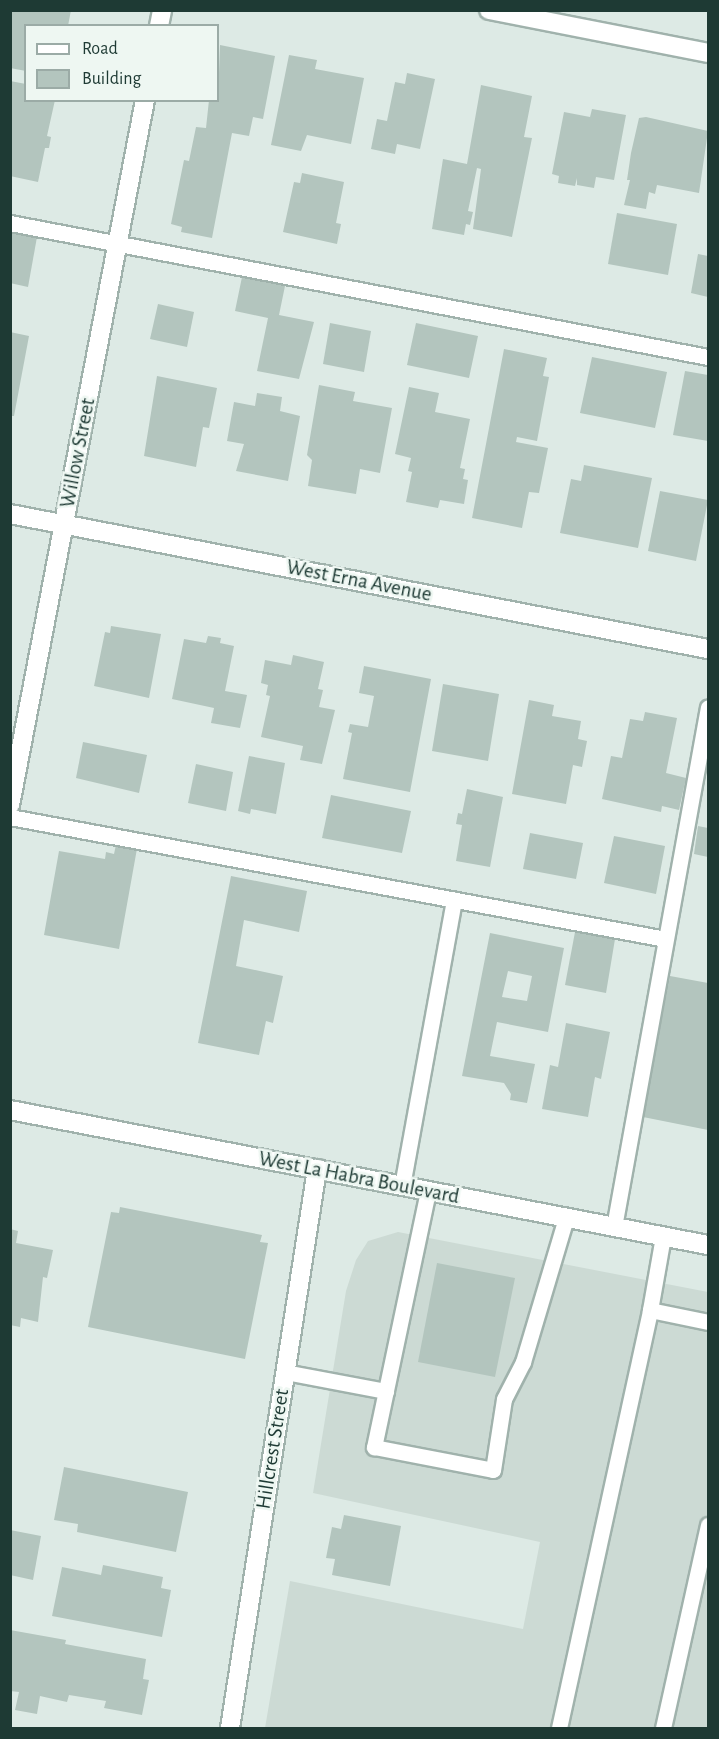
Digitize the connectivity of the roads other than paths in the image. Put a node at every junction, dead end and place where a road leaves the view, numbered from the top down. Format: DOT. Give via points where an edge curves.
graph roads {
  1 [pos="489,10"];
  2 [pos="708,53"];
  3 [pos="145,102"];
  4 [pos="10,223"];
  5 [pos="117,243"];
  6 [pos="708,357"];
  7 [pos="10,514"];
  8 [pos="64,524"];
  9 [pos="708,649"];
  10 [pos="708,707"];
  11 [pos="10,805"];
  12 [pos="10,817"];
  13 [pos="454,900"];
  14 [pos="666,939"];
  15 [pos="10,1110"];
  16 [pos="317,1169"];
  17 [pos="402,1186"];
  18 [pos="428,1191"];
  19 [pos="566,1218"];
  20 [pos="614,1227"];
  21 [pos="663,1236"];
  22 [pos="708,1245"];
  23 [pos="650,1310"];
  24 [pos="708,1322"];
  25 [pos="285,1372"];
  26 [pos="386,1391"];
  27 [pos="708,1525"];
  28 [pos="230,1728"];
  29 [pos="559,1728"];
  30 [pos="663,1728"];
  1 -- 2 [label="street"];
  3 -- 5 [label="street, Willow Street"];
  4 -- 5 [label="lane"];
  5 -- 6 [label="lane"];
  5 -- 8 [label="street, Willow Street"];
  7 -- 8 [label="street, West Erna Avenue"];
  8 -- 9 [label="street, West Erna Avenue"];
  8 -- 11 [label="street, Willow Street"];
  10 -- 14 [label="lane"];
  12 -- 13 [label="lane"];
  13 -- 14 [label="lane"];
  13 -- 17 [label="lane"];
  14 -- 20 [label="lane"];
  15 -- 16 [label="street, West La Habra Boulevard"];
  16 -- 17 [label="street, West La Habra Boulevard"];
  16 -- 25 [label="street, Hillcrest Street"];
  17 -- 18 [label="street, West La Habra Boulevard"];
  18 -- 19 [label="street, West La Habra Boulevard"];
  18 -- 26 [label="lane"];
  19 -- 20 [label="street, West La Habra Boulevard"];
  19 -- 26 [label="lane" via="523,1362 504,1399 494,1470 374,1447"];
  20 -- 21 [label="street, West La Habra Boulevard"];
  21 -- 22 [label="street, West La Habra Boulevard"];
  21 -- 23 [label="lane"];
  23 -- 24 [label="lane"];
  23 -- 29 [label="lane"];
  25 -- 26 [label="lane"];
  25 -- 28 [label="street, Hillcrest Street"];
  27 -- 30 [label="lane"];
}
